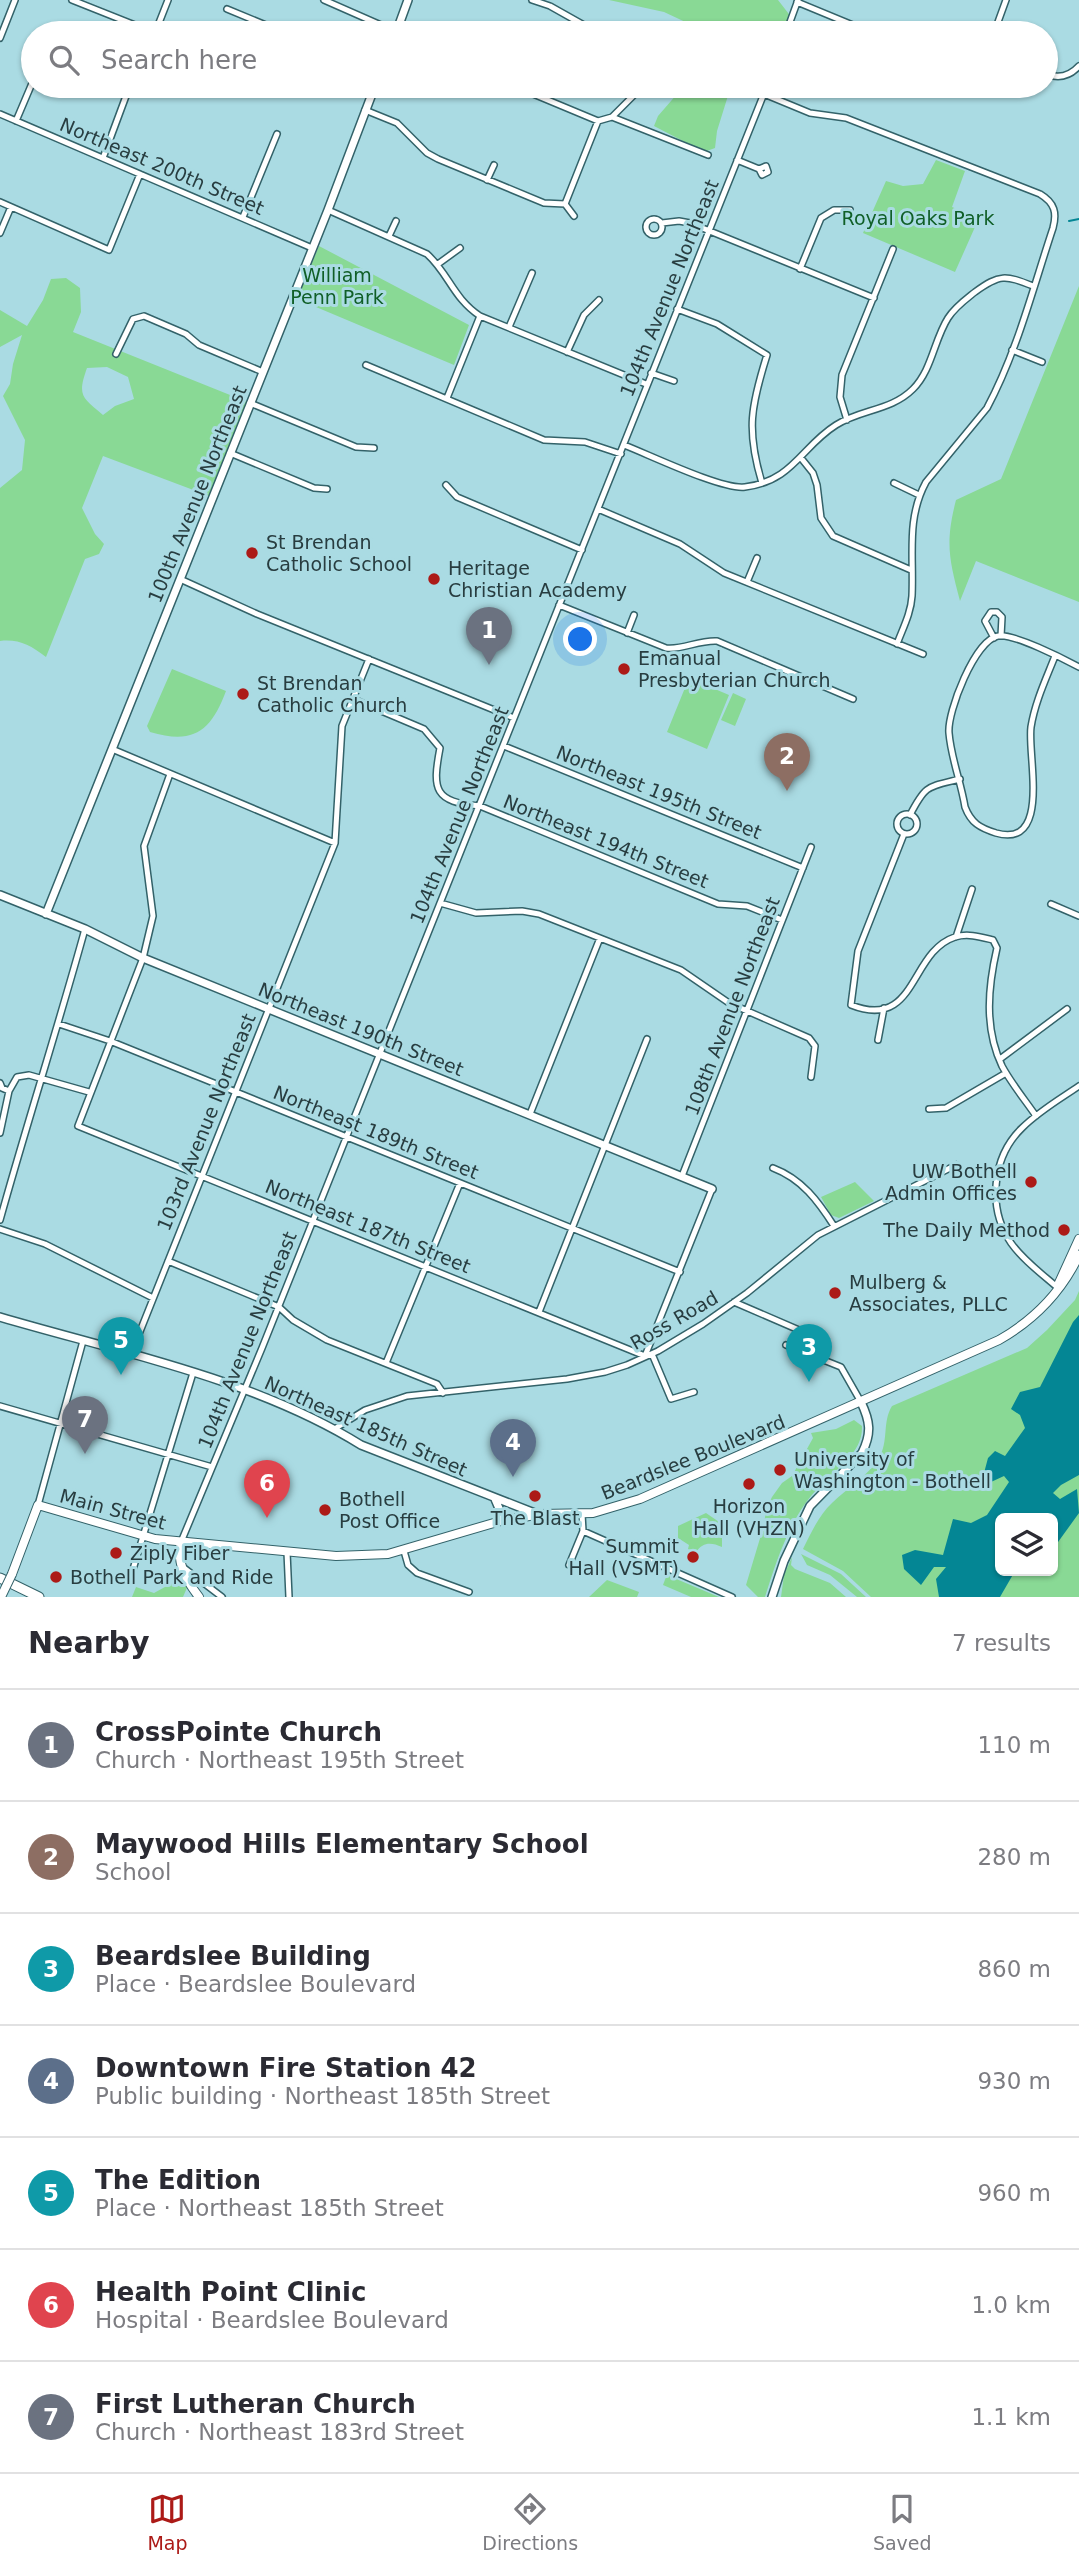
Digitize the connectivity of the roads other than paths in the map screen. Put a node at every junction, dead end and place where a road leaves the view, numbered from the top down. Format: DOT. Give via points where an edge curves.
graph roads {
  1 [pos="15,0"];
  2 [pos="72,0"];
  3 [pos="168,0"];
  4 [pos="324,0"];
  5 [pos="408,0"];
  6 [pos="531,0"];
  7 [pos="1006,0"];
  8 [pos="797,1"];
  9 [pos="227,9"];
  10 [pos="125,21"];
  11 [pos="160,21"];
  12 [pos="256,21"];
  13 [pos="370,21"];
  14 [pos="401,21"];
  15 [pos="577,21"];
  16 [pos="790,21"];
  17 [pos="844,21"];
  18 [pos="998,21"];
  19 [pos="0,38"];
  20 [pos="1079,66"];
  21 [pos="1058,77"];
  22 [pos="26,98"];
  23 [pos="125,98"];
  24 [pos="370,98"];
  25 [pos="543,98"];
  26 [pos="631,98"];
  27 [pos="762,98"];
  28 [pos="774,98"];
  29 [pos="365,110"];
  30 [pos="0,114"];
  31 [pos="612,117"];
  32 [pos="16,121"];
  33 [pos="598,121"];
  34 [pos="277,134"];
  35 [pos="708,155"];
  36 [pos="103,158"];
  37 [pos="737,160"];
  38 [pos="494,165"];
  39 [pos="759,169"];
  40 [pos="140,174"];
  41 [pos="487,180"];
  42 [pos="0,202"];
  43 [pos="565,204"];
  44 [pos="11,207"];
  45 [pos="328,210"];
  46 [pos="850,210"];
  47 [pos="574,216"];
  48 [pos="243,217"];
  49 [pos="396,220"];
  50 [pos="662,223"];
  51 [pos="708,231"];
  52 [pos="0,233"];
  53 [pos="389,236"];
  54 [pos="312,248"];
  55 [pos="460,248"];
  56 [pos="893,249"];
  57 [pos="438,264"];
  58 [pos="800,269"];
  59 [pos="532,273"];
  60 [pos="1033,286"];
  61 [pos="874,298"];
  62 [pos="599,300"];
  63 [pos="677,309"];
  64 [pos="480,316"];
  65 [pos="509,327"];
  66 [pos="1012,350"];
  67 [pos="567,352"];
  68 [pos="116,354"];
  69 [pos="1042,362"];
  70 [pos="366,365"];
  71 [pos="263,372"];
  72 [pos="651,373"];
  73 [pos="674,381"];
  74 [pos="646,384"];
  75 [pos="447,398"];
  76 [pos="250,403"];
  77 [pos="847,420"];
  78 [pos="624,445"];
  79 [pos="374,447"];
  80 [pos="230,453"];
  81 [pos="621,454"];
  82 [pos="801,458"];
  83 [pos="761,483"];
  84 [pos="894,483"];
  85 [pos="446,485"];
  86 [pos="327,489"];
  87 [pos="919,495"];
  88 [pos="598,509"];
  89 [pos="582,550"];
  90 [pos="757,558"];
  91 [pos="911,570"];
  92 [pos="180,579"];
  93 [pos="747,582"];
  94 [pos="559,605"];
  95 [pos="634,615"];
  96 [pos="627,632"];
  97 [pos="998,637"];
  98 [pos="897,644"];
  99 [pos="923,654"];
  100 [pos="1055,656"];
  101 [pos="369,659"];
  102 [pos="1079,667"];
  103 [pos="353,699"];
  104 [pos="853,699"];
  105 [pos="514,718"];
  106 [pos="504,747"];
  107 [pos="112,749"];
  108 [pos="170,774"];
  109 [pos="960,779"];
  110 [pos="481,806"];
  111 [pos="910,815"];
  112 [pos="904,834"];
  113 [pos="335,843"];
  114 [pos="811,847"];
  115 [pos="803,868"];
  116 [pos="972,889"];
  117 [pos="0,895"];
  118 [pos="440,903"];
  119 [pos="1051,904"];
  120 [pos="46,914"];
  121 [pos="1079,916"];
  122 [pos="782,920"];
  123 [pos="85,929"];
  124 [pos="600,937"];
  125 [pos="957,937"];
  126 [pos="143,958"];
  127 [pos="884,1008"];
  128 [pos="268,1009"];
  129 [pos="747,1009"];
  130 [pos="1067,1009"];
  131 [pos="60,1024"];
  132 [pos="647,1039"];
  133 [pos="878,1040"];
  134 [pos="110,1041"];
  135 [pos="380,1054"];
  136 [pos="1000,1059"];
  137 [pos="1006,1073"];
  138 [pos="811,1077"];
  139 [pos="41,1078"];
  140 [pos="0,1083"];
  141 [pos="1079,1086"];
  142 [pos="9,1091"];
  143 [pos="89,1092"];
  144 [pos="235,1092"];
  145 [pos="929,1108"];
  146 [pos="530,1114"];
  147 [pos="1036,1116"];
  148 [pos="0,1133"];
  149 [pos="347,1137"];
  150 [pos="606,1145"];
  151 [pos="956,1165"];
  152 [pos="773,1168"];
  153 [pos="201,1175"];
  154 [pos="682,1176"];
  155 [pos="460,1183"];
  156 [pos="712,1189"];
  157 [pos="0,1220"];
  158 [pos="313,1221"];
  159 [pos="834,1226"];
  160 [pos="0,1228"];
  161 [pos="573,1229"];
  162 [pos="1079,1239"];
  163 [pos="1079,1255"];
  164 [pos="168,1261"];
  165 [pos="424,1266"];
  166 [pos="680,1272"];
  167 [pos="1058,1288"];
  168 [pos="153,1298"];
  169 [pos="734,1302"];
  170 [pos="279,1307"];
  171 [pos="540,1312"];
  172 [pos="0,1317"];
  173 [pos="822,1340"];
  174 [pos="83,1341"];
  175 [pos="786,1345"];
  176 [pos="131,1354"];
  177 [pos="648,1355"];
  178 [pos="386,1363"];
  179 [pos="193,1373"];
  180 [pos="244,1390"];
  181 [pos="694,1392"];
  182 [pos="443,1393"];
  183 [pos="861,1402"];
  184 [pos="0,1406"];
  185 [pos="60,1423"];
  186 [pos="336,1428"];
  187 [pos="169,1454"];
  188 [pos="212,1467"];
  189 [pos="495,1499"];
  190 [pos="38,1505"];
  191 [pos="582,1514"];
  192 [pos="538,1515"];
  193 [pos="503,1520"];
  194 [pos="583,1531"];
  195 [pos="144,1537"];
  196 [pos="181,1542"];
  197 [pos="404,1550"];
  198 [pos="287,1552"];
  199 [pos="569,1565"];
  200 [pos="181,1566"];
  201 [pos="0,1578"];
  202 [pos="130,1579"];
  203 [pos="0,1584"];
  204 [pos="469,1592"];
  205 [pos="1,1597"];
  206 [pos="26,1597"];
  207 [pos="39,1597"];
  208 [pos="199,1597"];
  209 [pos="222,1597"];
  210 [pos="289,1597"];
  211 [pos="732,1597"];
  212 [pos="772,1597"];
  1 -- 19 [label="street"];
  2 -- 10 [label="street"];
  3 -- 11 [label="street"];
  4 -- 13 [label="street"];
  5 -- 14 [label="street"];
  6 -- 15 [label="street"];
  7 -- 18 [label="street"];
  8 -- 16 [label="street"];
  8 -- 17 [label="street"];
  9 -- 12 [label="street"];
  20 -- 21 [label="street"];
  22 -- 32 [label="street"];
  23 -- 36 [label="street"];
  24 -- 29 [label="street, 100th Avenue Northeast"];
  25 -- 33 [label="street"];
  26 -- 31 [label="street"];
  27 -- 37 [label="street, 104th Avenue Northeast"];
  28 -- 60 [label="street" via="810,113 846,118 1040,194 1052,205 1056,217"];
  29 -- 41 [label="street" via="397,123 427,153"];
  29 -- 45 [label="street, 100th Avenue Northeast"];
  30 -- 32 [label="street, Northeast 200th Street"];
  31 -- 33 [label="street"];
  31 -- 35 [label="street"];
  32 -- 36 [label="street, Northeast 200th Street"];
  33 -- 43 [label="street"];
  34 -- 48 [label="street"];
  36 -- 40 [label="street, Northeast 200th Street"];
  37 -- 39 [label="street"];
  37 -- 51 [label="street, 104th Avenue Northeast"];
  38 -- 41 [label="street"];
  40 -- 44 [label="street" via="109,250"];
  40 -- 48 [label="street, Northeast 200th Street"];
  41 -- 43 [label="street" via="544,203"];
  42 -- 44 [label="street"];
  43 -- 47 [label="street"];
  44 -- 52 [label="street"];
  45 -- 53 [label="street"];
  45 -- 54 [label="street, 100th Avenue Northeast"];
  46 -- 58 [label="street" via="834,210 821,218"];
  48 -- 54 [label="street, Northeast 200th Street"];
  49 -- 53 [label="street"];
  50 -- 51 [label="street" via="684,222"];
  51 -- 58 [label="street"];
  51 -- 63 [label="street, 104th Avenue Northeast"];
  53 -- 57 [label="street"];
  54 -- 71 [label="street, 100th Avenue Northeast"];
  55 -- 57 [label="street"];
  56 -- 61 [label="street"];
  57 -- 64 [label="street" via="465,306"];
  58 -- 61 [label="street"];
  59 -- 65 [label="street"];
  60 -- 66 [label="street"];
  60 -- 77 [label="street" via="1000,276 962,301 947,319 921,380 912,390 884,408"];
  61 -- 77 [label="street" via="839,387"];
  62 -- 67 [label="street" via="584,315"];
  63 -- 72 [label="street, 104th Avenue Northeast"];
  63 -- 83 [label="street" via="717,324 767,355 751,426"];
  64 -- 65 [label="street"];
  64 -- 75 [label="street"];
  65 -- 67 [label="street"];
  66 -- 69 [label="street"];
  66 -- 87 [label="street" via="987,408"];
  67 -- 74 [label="street"];
  68 -- 71 [label="street" via="133,319 144,316"];
  70 -- 75 [label="street"];
  71 -- 76 [label="street, 100th Avenue Northeast"];
  72 -- 73 [label="street"];
  72 -- 74 [label="street, 104th Avenue Northeast"];
  74 -- 78 [label="street, 104th Avenue Northeast"];
  75 -- 81 [label="street" via="544,440 585,442"];
  76 -- 79 [label="street" via="356,447"];
  76 -- 80 [label="street, 100th Avenue Northeast"];
  77 -- 82 [label="street"];
  78 -- 81 [label="street, 104th Avenue Northeast"];
  78 -- 83 [label="street" via="725,485"];
  80 -- 86 [label="street" via="314,488"];
  80 -- 92 [label="street, 100th Avenue Northeast"];
  81 -- 88 [label="street, 104th Avenue Northeast"];
  82 -- 83 [label="street" via="778,477"];
  82 -- 91 [label="street" via="813,473 821,518 833,536"];
  84 -- 87 [label="street"];
  85 -- 89 [label="street" via="457,497"];
  87 -- 91 [label="street" via="911,533"];
  88 -- 89 [label="street, 104th Avenue Northeast"];
  88 -- 93 [label="street" via="680,544 706,563"];
  89 -- 94 [label="street, 104th Avenue Northeast"];
  90 -- 93 [label="street"];
  91 -- 98 [label="street" via="910,607"];
  92 -- 101 [label="street"];
  92 -- 107 [label="street, 100th Avenue Northeast"];
  93 -- 98 [label="street"];
  94 -- 96 [label="street"];
  94 -- 105 [label="street, 104th Avenue Northeast"];
  95 -- 96 [label="street"];
  96 -- 104 [label="street" via="675,649 716,641"];
  97 -- 97 [label="street" via="985,624 991,612 1002,617"];
  97 -- 100 [label="street"];
  97 -- 109 [label="street" via="975,655 950,717 948,731"];
  98 -- 99 [label="street"];
  100 -- 102 [label="street"];
  100 -- 109 [label="street" via="1031,729 1031,812 1021,831 1013,835 981,828 970,818"];
  101 -- 103 [label="street, 103rd Avenue Northeast"];
  101 -- 105 [label="street"];
  103 -- 110 [label="street, Northeast 194th Street" via="424,729 440,748 434,776 444,797"];
  103 -- 113 [label="street, 103rd Avenue Northeast" via="340,738"];
  105 -- 106 [label="street, 104th Avenue Northeast"];
  106 -- 110 [label="street, 104th Avenue Northeast"];
  106 -- 115 [label="street, Northeast 195th Street"];
  107 -- 108 [label="street"];
  107 -- 120 [label="street, 100th Avenue Northeast"];
  108 -- 113 [label="street"];
  108 -- 126 [label="street" via="144,846 153,916"];
  109 -- 111 [label="street" via="923,791"];
  110 -- 118 [label="street, 104th Avenue Northeast"];
  110 -- 122 [label="street, Northeast 194th Street" via="718,904 747,906"];
  111 -- 112 [label="street" via="916,829"];
  111 -- 112 [label="street" via="898,820 897,828"];
  112 -- 127 [label="street" via="868,922 854,972 851,1005"];
  113 -- 128 [label="street, 103rd Avenue Northeast"];
  114 -- 115 [label="street, 108th Avenue Northeast"];
  115 -- 122 [label="street, 108th Avenue Northeast"];
  116 -- 125 [label="street"];
  117 -- 120 [label="street, Northeast 190th Street"];
  118 -- 124 [label="street" via="476,913 538,914"];
  118 -- 135 [label="street, 104th Avenue Northeast"];
  119 -- 121 [label="street"];
  120 -- 123 [label="street, Northeast 190th Street"];
  122 -- 129 [label="street, 108th Avenue Northeast"];
  123 -- 126 [label="street, Northeast 190th Street"];
  123 -- 131 [label="street"];
  124 -- 129 [label="street" via="681,970 729,1003"];
  124 -- 146 [label="street"];
  125 -- 127 [label="street" via="928,957 903,998"];
  125 -- 136 [label="street" via="993,940 997,948 988,1003"];
  126 -- 128 [label="street, Northeast 190th Street"];
  126 -- 134 [label="street"];
  127 -- 133 [label="street"];
  128 -- 135 [label="street, Northeast 190th Street"];
  128 -- 144 [label="street, 103rd Avenue Northeast"];
  129 -- 138 [label="street" via="809,1038 815,1046"];
  129 -- 154 [label="street, 108th Avenue Northeast"];
  130 -- 136 [label="street"];
  131 -- 134 [label="street, Northeast 189th Street"];
  131 -- 139 [label="street"];
  132 -- 150 [label="street"];
  134 -- 143 [label="street"];
  134 -- 144 [label="street, Northeast 189th Street"];
  135 -- 146 [label="street, Northeast 190th Street"];
  135 -- 149 [label="street, 104th Avenue Northeast"];
  136 -- 137 [label="street"];
  137 -- 145 [label="street" via="946,1108"];
  137 -- 147 [label="street"];
  139 -- 142 [label="street" via="23,1074"];
  139 -- 143 [label="street"];
  139 -- 157 [label="street"];
  140 -- 142 [label="street"];
  141 -- 147 [label="street"];
  142 -- 148 [label="street"];
  143 -- 153 [label="street, Northeast 187th Street" via="78,1126"];
  144 -- 149 [label="street, Northeast 189th Street"];
  144 -- 153 [label="street, 103rd Avenue Northeast"];
  146 -- 150 [label="street, Northeast 190th Street"];
  147 -- 167 [label="street" via="1008,1145 996,1179 997,1204 1001,1226 1012,1244"];
  149 -- 155 [label="street, Northeast 189th Street"];
  149 -- 158 [label="street, 104th Avenue Northeast"];
  150 -- 154 [label="street, Northeast 190th Street"];
  150 -- 161 [label="street"];
  151 -- 159 [label="street, Ross Road"];
  152 -- 159 [label="street" via="801,1184"];
  153 -- 158 [label="street, Northeast 187th Street"];
  153 -- 164 [label="street, 103rd Avenue Northeast"];
  154 -- 156 [label="street, Northeast 190th Street"];
  155 -- 161 [label="street, Northeast 189th Street"];
  155 -- 165 [label="street"];
  156 -- 166 [label="street"];
  158 -- 165 [label="street, Northeast 187th Street"];
  158 -- 170 [label="street, 104th Avenue Northeast"];
  159 -- 169 [label="street, Ross Road"];
  160 -- 168 [label="street" via="45,1244"];
  161 -- 166 [label="street, Northeast 189th Street"];
  161 -- 171 [label="street"];
  162 -- 167 [label="main road, Beardslee Boulevard"];
  163 -- 167 [label="main road, Beardslee Boulevard"];
  164 -- 168 [label="street, 103rd Avenue Northeast"];
  164 -- 170 [label="street"];
  165 -- 171 [label="street, Northeast 187th Street"];
  165 -- 178 [label="street"];
  166 -- 177 [label="street"];
  167 -- 183 [label="main road, Beardslee Boulevard" via="1037,1313 999,1340"];
  168 -- 176 [label="street, 103rd Avenue Northeast"];
  169 -- 173 [label="street"];
  169 -- 177 [label="street, Ross Road"];
  170 -- 178 [label="street" via="311,1331"];
  170 -- 180 [label="street, 104th Avenue Northeast"];
  171 -- 177 [label="street, Northeast 187th Street"];
  172 -- 174 [label="street, Northeast 185th Street"];
  174 -- 176 [label="street, Northeast 185th Street"];
  174 -- 185 [label="street"];
  175 -- 183 [label="street" via="841,1367"];
  176 -- 179 [label="street, Northeast 185th Street"];
  177 -- 181 [label="street" via="671,1399"];
  177 -- 182 [label="street, Ross Road" via="592,1375"];
  178 -- 182 [label="street" via="437,1384"];
  179 -- 180 [label="street, Northeast 185th Street"];
  179 -- 187 [label="street"];
  180 -- 186 [label="street, Northeast 185th Street"];
  180 -- 188 [label="street, 104th Avenue Northeast"];
  182 -- 186 [label="street, Ross Road" via="383,1403"];
  183 -- 191 [label="main road, Beardslee Boulevard" via="639,1499"];
  183 -- 212 [label="street" via="869,1419 862,1453 810,1506"];
  184 -- 185 [label="street"];
  185 -- 187 [label="street"];
  185 -- 190 [label="street"];
  186 -- 189 [label="street, Northeast 185th Street" via="361,1445"];
  187 -- 188 [label="street"];
  187 -- 195 [label="street"];
  188 -- 196 [label="street, 104th Avenue Northeast"];
  189 -- 192 [label="street, Northeast 185th Street"];
  189 -- 193 [label="street"];
  190 -- 195 [label="main road, Main Street"];
  190 -- 205 [label="main road, bridge"];
  191 -- 192 [label="main road, Beardslee Boulevard"];
  191 -- 194 [label="street"];
  192 -- 193 [label="main road, Beardslee Boulevard"];
  193 -- 197 [label="main road, Beardslee Boulevard"];
  194 -- 199 [label="street"];
  194 -- 211 [label="street"];
  195 -- 196 [label="main road, Main Street"];
  195 -- 202 [label="street"];
  196 -- 198 [label="main road, Beardslee Boulevard"];
  196 -- 200 [label="main road, 104th Avenue Northeast"];
  197 -- 198 [label="main road, Beardslee Boulevard" via="370,1556"];
  197 -- 204 [label="street" via="408,1565 417,1573"];
  198 -- 210 [label="street"];
  200 -- 208 [label="main road, 104th Avenue Northeast"];
  200 -- 209 [label="street"];
  201 -- 207 [label="main road"];
  203 -- 206 [label="main road"];
}
